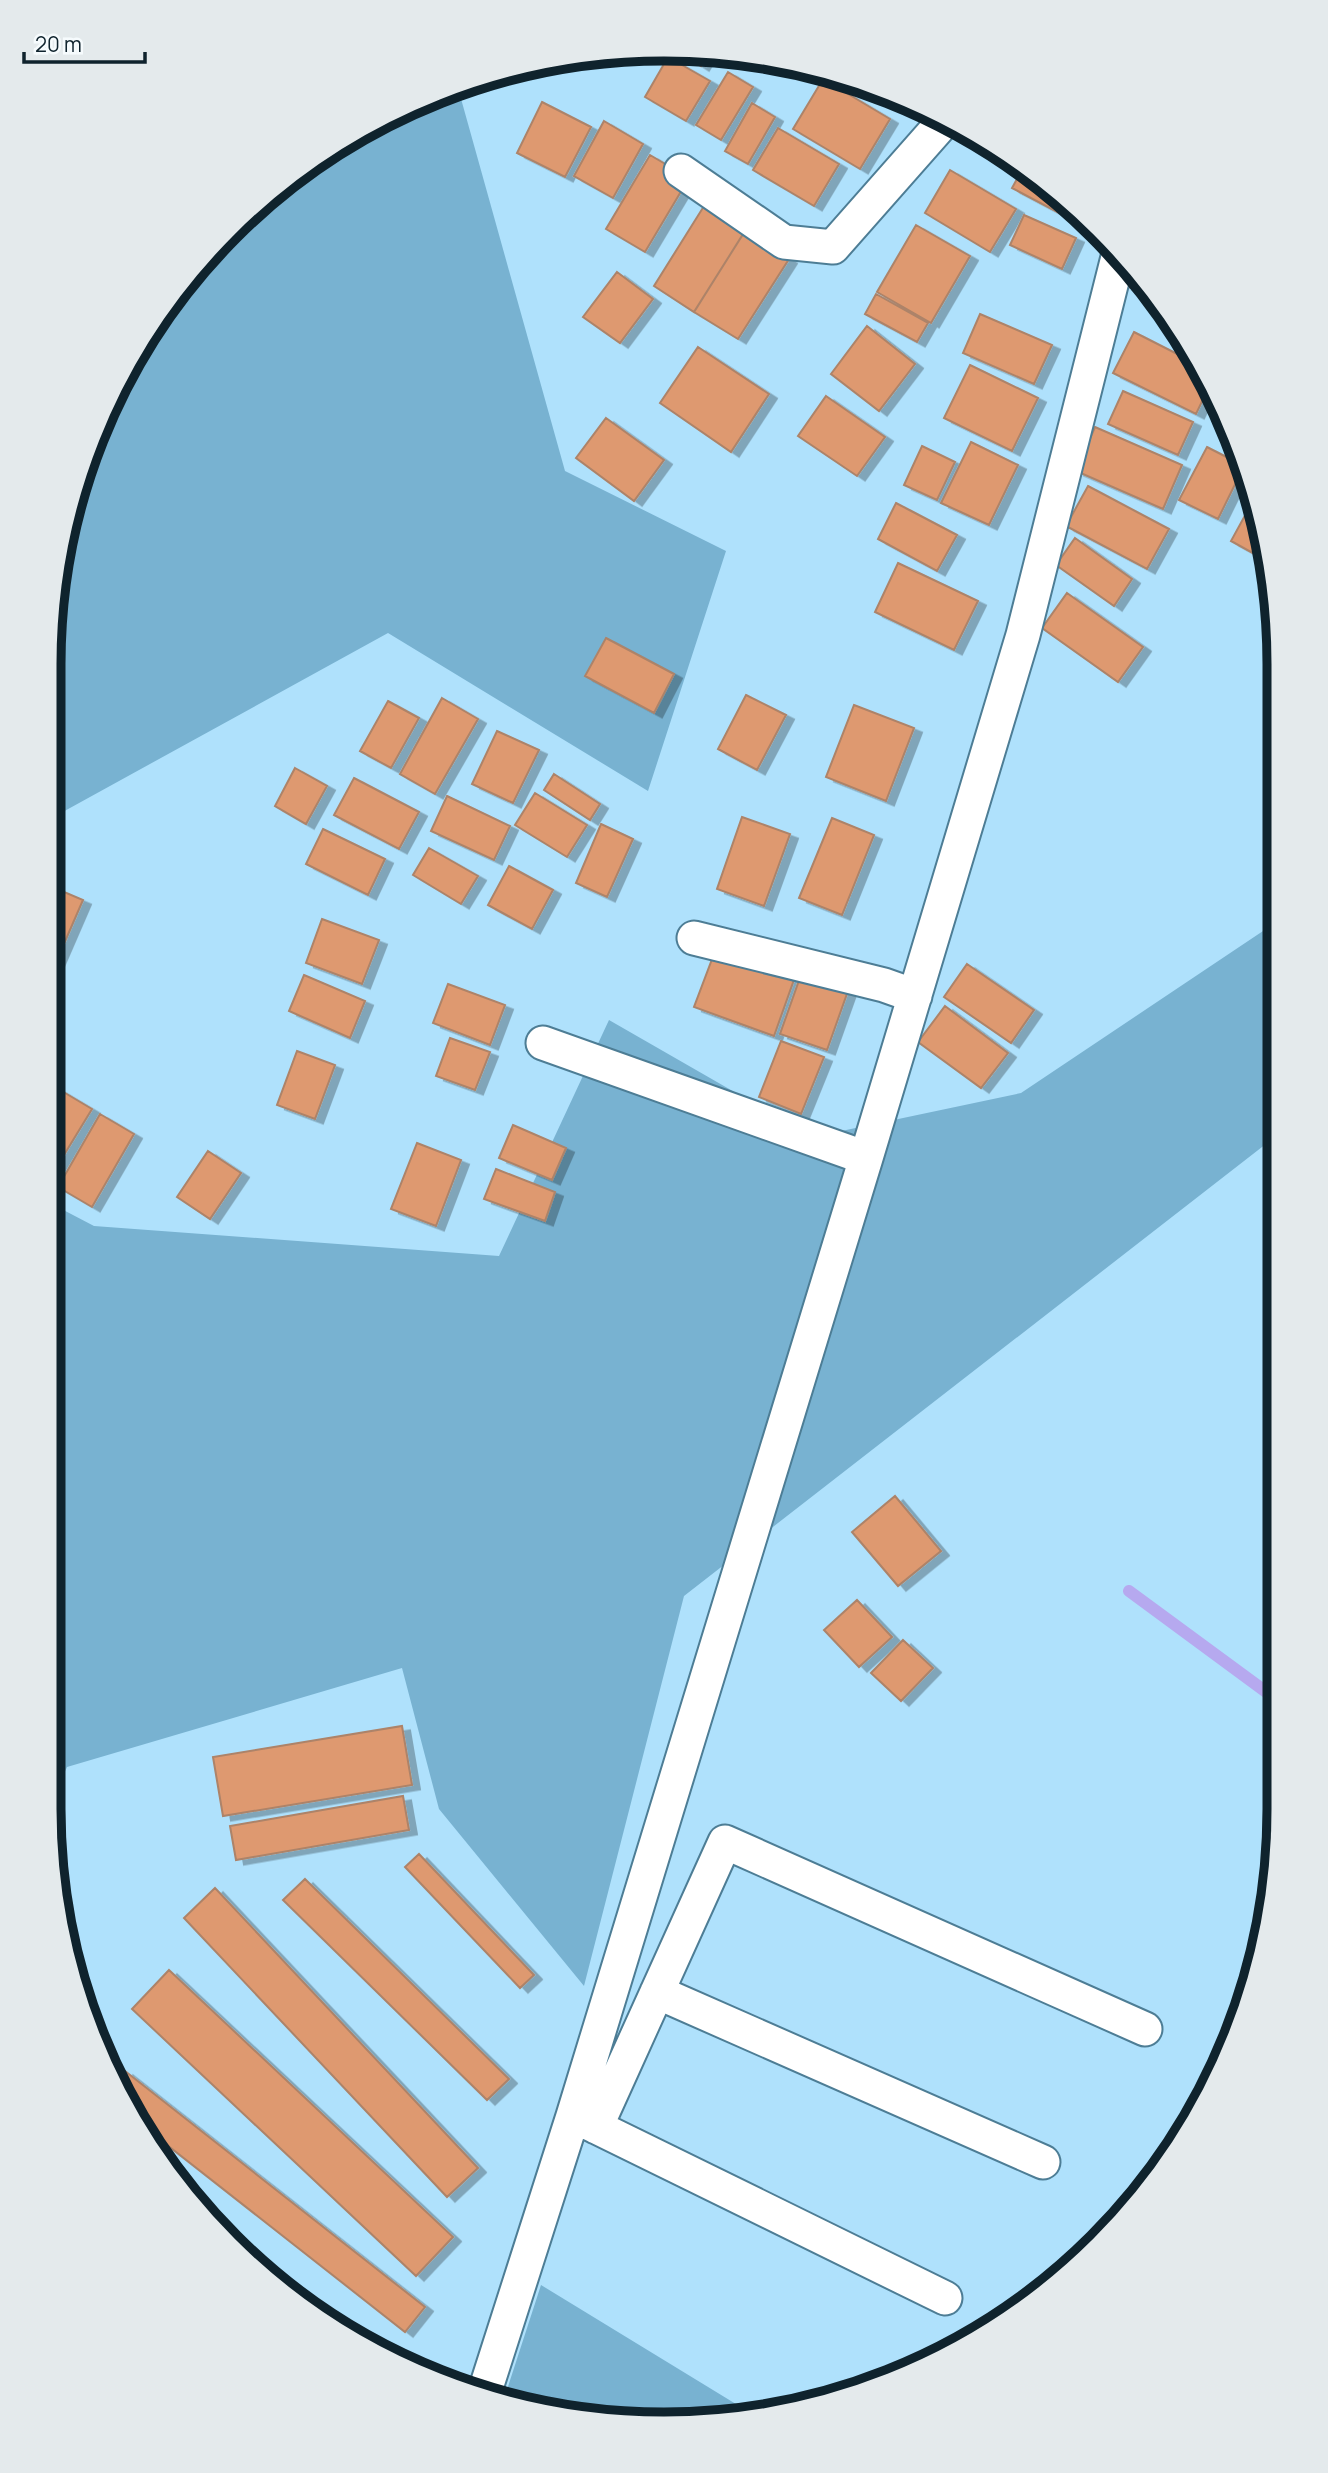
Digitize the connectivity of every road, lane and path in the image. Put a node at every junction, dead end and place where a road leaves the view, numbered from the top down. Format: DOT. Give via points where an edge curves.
graph roads {
  1 [pos="939,128"];
  2 [pos="681,171"];
  3 [pos="1116,266"];
  4 [pos="694,937"];
  5 [pos="915,996"];
  6 [pos="543,1042"];
  7 [pos="866,1158"];
  8 [pos="657,1992"];
  9 [pos="1145,2029"];
  10 [pos="585,2121"];
  11 [pos="1043,2162"];
  12 [pos="945,2298"];
  13 [pos="487,2385"];
  1 -- 2 [label="street" via="833,247 784,242"];
  3 -- 5 [label="street" via="1023,635"];
  4 -- 5 [label="street"];
  5 -- 7 [label="street"];
  6 -- 7 [label="street"];
  7 -- 10 [label="street"];
  8 -- 9 [label="street" via="725,1842"];
  8 -- 10 [label="street"];
  8 -- 11 [label="street"];
  10 -- 12 [label="street"];
  10 -- 13 [label="street"];
}
